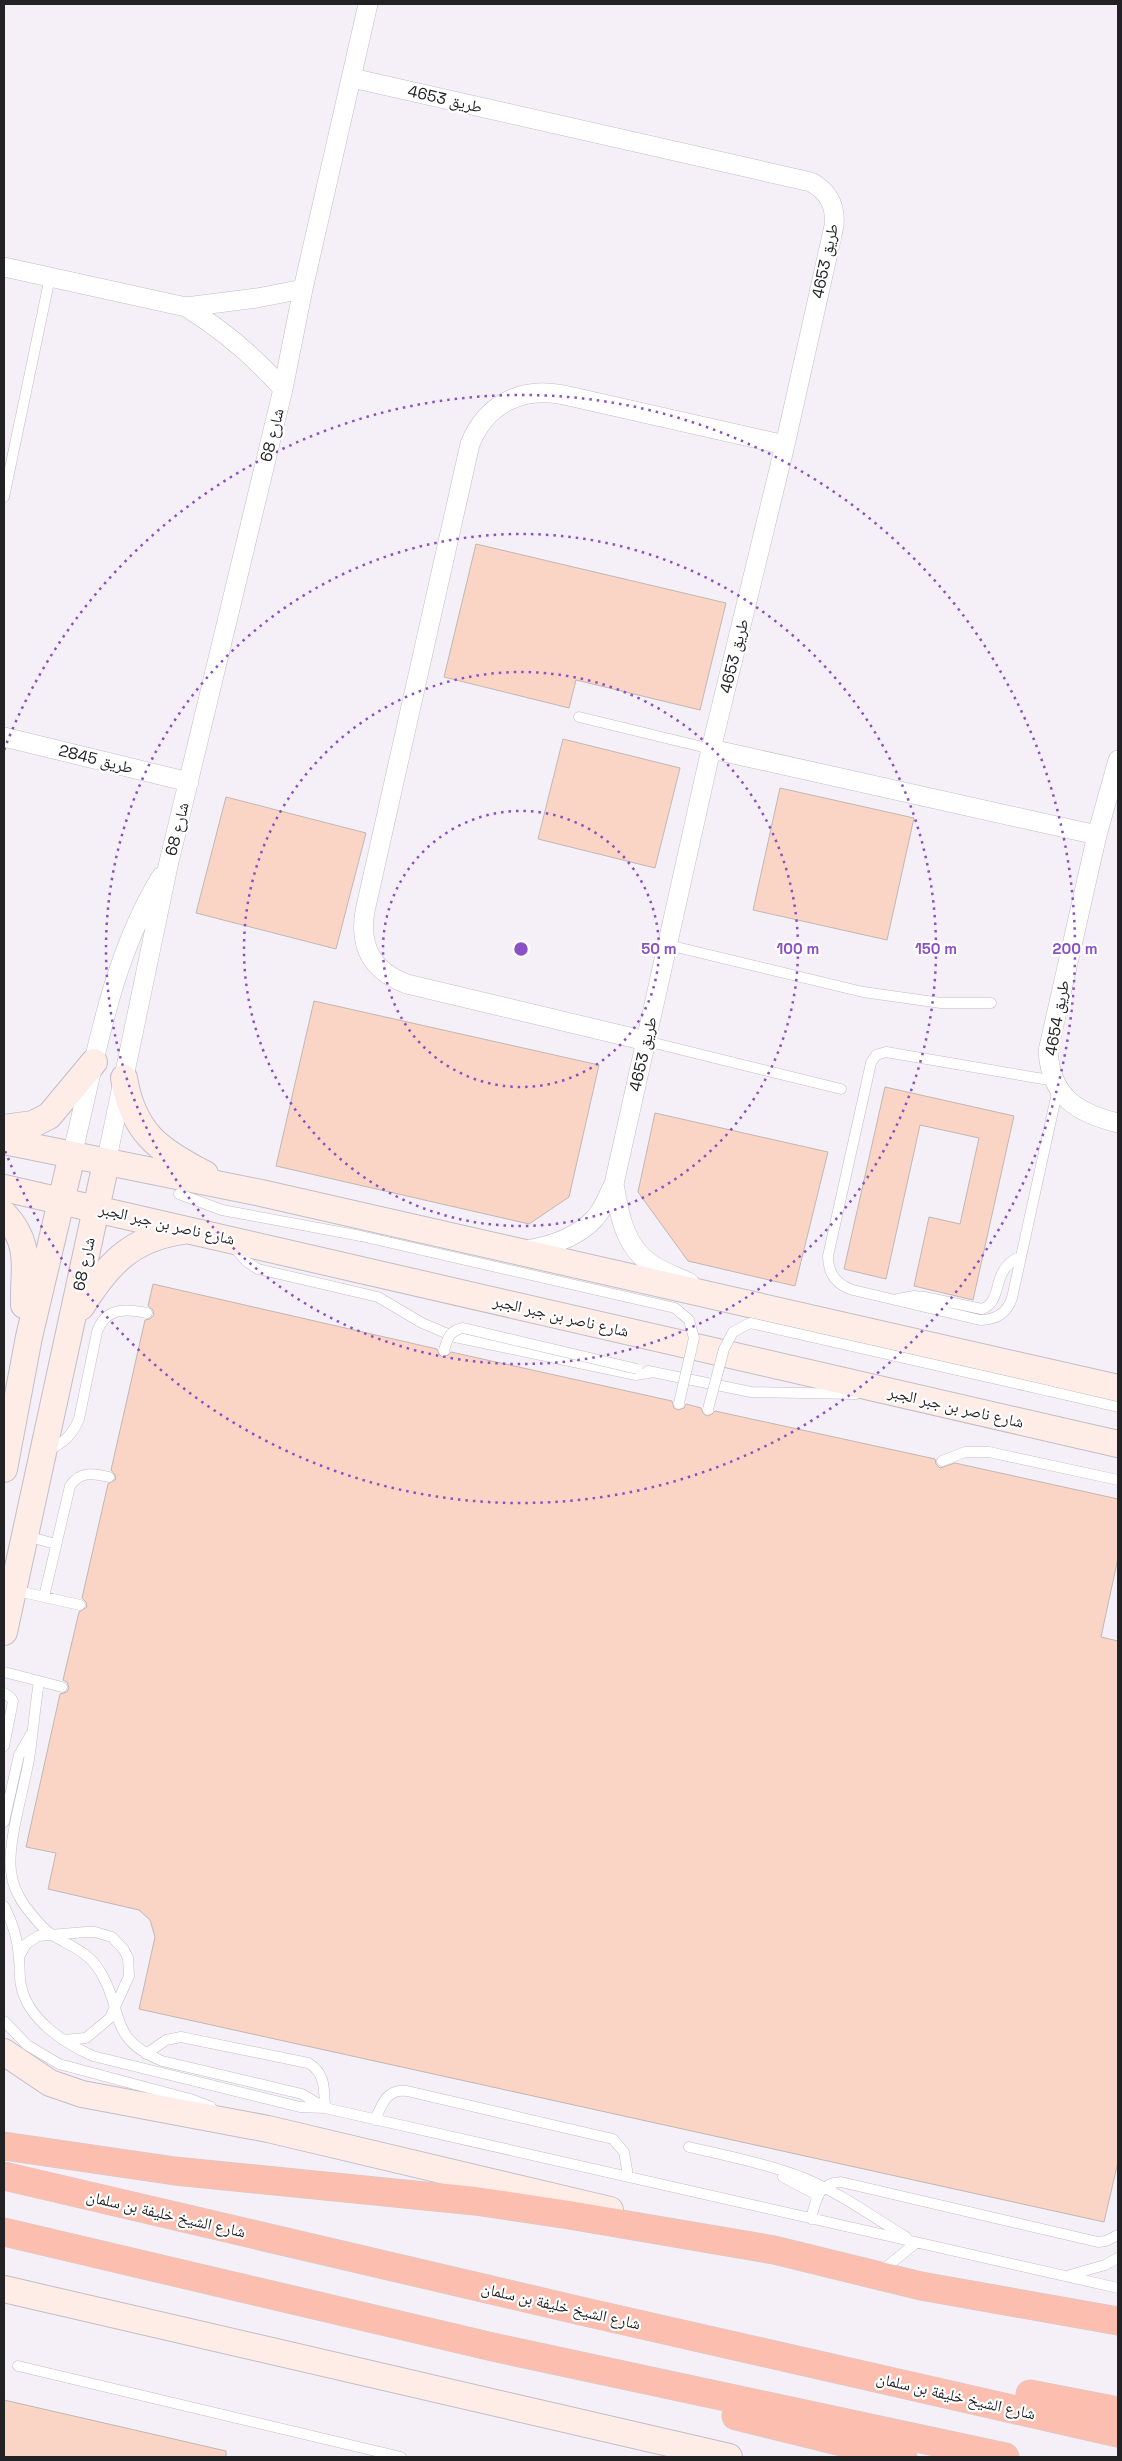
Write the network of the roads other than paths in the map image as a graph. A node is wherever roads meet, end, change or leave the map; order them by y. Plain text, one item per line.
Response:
1 (368, 4) edge
2 (352, 78) junction
3 (4, 267) edge
4 (50, 277) junction
5 (303, 289) junction
6 (186, 307) junction
7 (283, 389) junction
8 (784, 445) junction
9 (4, 497) edge
10 (579, 717) dead end
11 (4, 737) edge
12 (711, 749) junction
13 (1118, 760) edge
14 (188, 782) junction
15 (1097, 835) junction
16 (168, 866) junction
17 (668, 945) junction
18 (991, 1003) dead end
19 (646, 1040) junction
20 (94, 1062) junction
21 (124, 1078) junction
22 (1056, 1085) junction
23 (840, 1089) dead end
24 (1118, 1123) edge
25 (4, 1128) edge
26 (4, 1141) edge
27 (72, 1155) junction
28 (104, 1172) junction
29 (614, 1184) junction
30 (4, 1188) edge
31 (234, 1188) junction
32 (261, 1193) junction
33 (179, 1194) junction
34 (62, 1200) junction
35 (96, 1207) junction
36 (4, 1214) edge
37 (190, 1230) junction
38 (228, 1239) junction
39 (520, 1251) junction
40 (1021, 1256) junction
41 (719, 1297) junction
42 (895, 1300) junction
43 (147, 1313) dead end
44 (70, 1325) junction
45 (29, 1337) junction
46 (444, 1350) dead end
47 (654, 1372) junction
48 (1118, 1388) edge
49 (899, 1394) junction
50 (679, 1403) dead end
51 (1118, 1407) edge
52 (708, 1409) dead end
53 (1118, 1444) edge
54 (44, 1452) junction
55 (942, 1461) dead end
56 (4, 1469) edge
57 (109, 1477) dead end
58 (1118, 1480) edge
59 (25, 1536) junction
60 (56, 1544) junction
61 (13, 1590) junction
62 (44, 1597) junction
63 (80, 1605) dead end
64 (4, 1632) edge
65 (4, 1672) edge
66 (39, 1680) junction
67 (62, 1687) dead end
68 (4, 1693) edge
69 (31, 1734) junction
70 (4, 1746) edge
71 (4, 1822) edge
72 (4, 1858) edge
73 (11, 1872) junction
74 (4, 1906) edge
75 (53, 1936) junction
76 (19, 1957) junction
77 (114, 2008) junction
78 (4, 2021) edge
79 (63, 2040) junction
80 (4, 2052) edge
81 (146, 2054) junction
82 (326, 2108) junction
83 (375, 2120) junction
84 (268, 2129) junction
85 (4, 2146) edge
86 (689, 2147) dead end
87 (4, 2176) edge
88 (628, 2176) junction
89 (820, 2192) junction
90 (810, 2219) junction
91 (4, 2232) edge
92 (1118, 2235) edge
93 (916, 2243) junction
94 (4, 2249) edge
95 (774, 2250) junction
96 (1118, 2258) edge
97 (878, 2274) junction
98 (1064, 2276) junction
99 (921, 2286) junction
100 (1118, 2288) edge
101 (4, 2289) edge
102 (289, 2300) junction
103 (4, 2304) edge
104 (98, 2311) junction
105 (581, 2312) junction
106 (1118, 2321) edge
107 (1118, 2341) edge
108 (497, 2348) junction
109 (18, 2366) dead end
110 (1118, 2411) edge
111 (1118, 2433) edge
112 (399, 2457) edge
113 (729, 2457) edge
114 (903, 2457) edge
115 (1005, 2457) edge

1 - 2 street, شارع 68
2 - 5 street, شارع 68
2 - 8 street, طريق 4653
3 - 4 street
4 - 6 street
4 - 9 lane
5 - 6 street
5 - 7 street, شارع 68
6 - 7 street
7 - 14 street, شارع 68
8 - 12 street, طريق 4653
8 - 19 street
10 - 12 lane
11 - 14 street, طريق 2845
12 - 15 street
12 - 17 street, طريق 4653
13 - 15 street, طريق 4654
14 - 16 street, شارع 68
15 - 22 street, طريق 4654
16 - 20 street, شارع 68
16 - 21 street, شارع 68
17 - 18 lane
17 - 19 street, طريق 4653
19 - 23 lane
19 - 29 street, طريق 4653
20 - 25 main road
20 - 27 street, شارع 68
21 - 28 street, شارع 68
21 - 31 main road
22 - 24 street, طريق 4654
22 - 40 lane
22 - 42 lane
26 - 27 main road
27 - 28 main road
27 - 34 main road, شارع 68
28 - 31 main road
28 - 33 main road
28 - 34 main road
28 - 35 main road, شارع 68
29 - 39 street, طريق 4653
29 - 41 street, طريق 4653
30 - 34 main road, شارع ناصر بن جبر الجبر
31 - 32 main road
32 - 33 main road
32 - 39 main road
33 - 50 lane, bridge
34 - 35 main road, شارع ناصر بن جبر الجبر
34 - 45 main road, شارع 68
35 - 37 main road, شارع ناصر بن جبر الجبر
35 - 44 main road, شارع 68
36 - 45 main road
37 - 38 main road, شارع ناصر بن جبر الجبر
37 - 44 main road
38 - 47 lane
38 - 49 main road, شارع ناصر بن جبر الجبر
39 - 41 main road
40 - 42 lane
40 - 42 lane
41 - 48 main road
43 - 54 lane
44 - 54 main road, شارع 68
45 - 56 main road, شارع 68
46 - 47 lane, bridge
47 - 49 lane
49 - 53 main road, شارع ناصر بن جبر الجبر
51 - 52 lane, bridge
54 - 59 main road, شارع 68
55 - 58 lane
57 - 60 lane
59 - 60 lane
59 - 61 main road, شارع 68
60 - 62 lane
61 - 62 lane
61 - 64 main road, شارع 68
62 - 63 lane
65 - 66 lane
66 - 67 lane
66 - 69 lane
68 - 70 lane
69 - 71 lane
69 - 73 lane
72 - 73 lane
73 - 75 lane
74 - 76 lane
75 - 76 lane
75 - 77 lane
75 - 77 lane
76 - 79 lane
77 - 79 lane
77 - 81 lane
78 - 84 lane
79 - 82 lane
80 - 84 main road
81 - 82 lane
81 - 82 lane
82 - 83 lane
83 - 88 lane
83 - 88 lane
84 - 95 main road
85 - 95 highway
86 - 89 lane
87 - 105 highway, شارع الشيخ خليفة بن سلمان
88 - 90 lane
89 - 90 lane
89 - 92 lane
89 - 93 lane
90 - 93 lane
91 - 102 highway
93 - 97 lane
93 - 98 lane
94 - 102 highway
95 - 97 highway
96 - 98 lane
97 - 99 highway
98 - 100 lane
99 - 106 highway
99 - 107 highway
101 - 104 main road
102 - 108 highway
103 - 104 main road
104 - 113 main road
105 - 110 highway
105 - 111 highway, شارع الشيخ خليفة بن سلمان
108 - 114 highway
108 - 115 highway
109 - 112 lane

